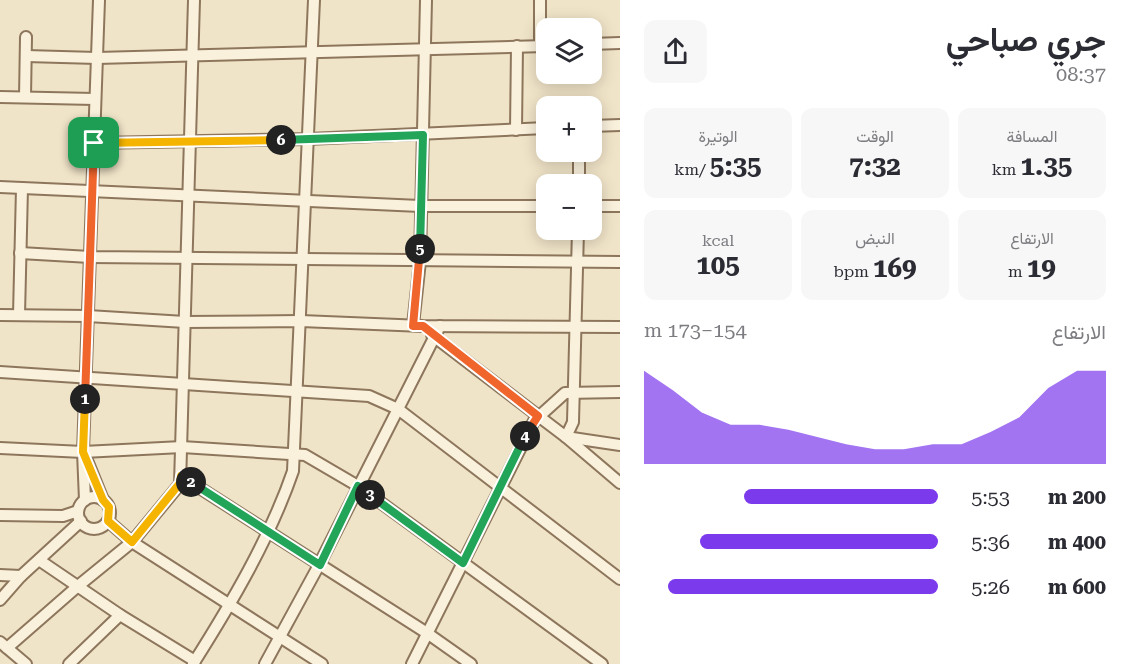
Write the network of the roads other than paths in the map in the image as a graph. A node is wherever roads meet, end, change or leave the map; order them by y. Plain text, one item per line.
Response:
1 (99, 0) edge
2 (194, 0) edge
3 (314, 0) edge
4 (426, 0) edge
5 (540, 0) edge
6 (541, 18) edge
7 (26, 37) dead end
8 (620, 43) edge
9 (602, 44) edge
10 (517, 46) junction
11 (536, 46) edge
12 (425, 48) junction
13 (312, 52) junction
14 (193, 55) junction
15 (26, 56) junction
16 (97, 58) junction
17 (0, 97) edge
18 (25, 97) junction
19 (95, 99) junction
20 (620, 125) edge
21 (602, 126) edge
22 (536, 129) edge
23 (516, 130) junction
24 (423, 135) junction
25 (308, 139) junction
26 (190, 142) junction
27 (94, 143) junction
28 (0, 187) edge
29 (22, 188) junction
30 (92, 190) junction
31 (189, 196) junction
32 (306, 201) junction
33 (420, 206) junction
34 (536, 206) edge
35 (602, 206) edge
36 (620, 206) edge
37 (578, 240) edge
38 (20, 253) junction
39 (90, 257) junction
40 (187, 258) junction
41 (303, 260) junction
42 (420, 261) junction
43 (578, 262) junction
44 (620, 262) edge
45 (0, 315) edge
46 (19, 315) junction
47 (88, 316) junction
48 (301, 321) junction
49 (185, 322) junction
50 (418, 326) junction
51 (440, 326) junction
52 (575, 327) junction
53 (620, 327) edge
54 (436, 338) junction
55 (0, 372) edge
56 (86, 377) junction
57 (184, 383) junction
58 (298, 390) junction
59 (573, 391) junction
60 (620, 392) edge
61 (398, 409) junction
62 (538, 416) junction
63 (566, 437) junction
64 (620, 445) edge
65 (182, 447) junction
66 (0, 448) edge
67 (83, 452) junction
68 (296, 455) junction
69 (181, 476) junction
70 (620, 483) edge
71 (358, 486) junction
72 (499, 487) junction
73 (85, 500) junction
74 (103, 500) junction
75 (0, 515) edge
76 (80, 516) junction
77 (108, 521) junction
78 (267, 532) junction
79 (132, 542) junction
80 (39, 560) junction
81 (463, 563) junction
82 (320, 565) junction
83 (0, 575) edge
84 (21, 576) junction
85 (620, 579) edge
86 (78, 586) junction
87 (0, 600) edge
88 (229, 604) junction
89 (120, 615) junction
90 (427, 633) junction
91 (281, 638) junction
92 (4, 645) edge
93 (194, 663) edge
94 (26, 664) edge
95 (69, 664) edge
96 (265, 664) edge
97 (322, 664) edge
98 (412, 664) edge
99 (471, 664) edge
100 (602, 664) edge

1 - 16 street
2 - 14 street
3 - 13 street
4 - 12 street
5 - 6 street
7 - 15 street
8 - 9 street
10 - 11 street
10 - 12 street
10 - 23 street
12 - 13 street
12 - 24 street
13 - 14 street
13 - 25 street
14 - 16 street
14 - 26 street
15 - 16 street
15 - 18 street
16 - 19 street
17 - 18 street
18 - 19 street
19 - 27 street
20 - 21 street
22 - 23 street
23 - 24 street
24 - 25 street
24 - 33 street
25 - 26 street
25 - 32 street
26 - 27 street
26 - 31 street
27 - 30 street
28 - 29 street
29 - 30 street
29 - 38 street
30 - 31 street
30 - 39 street
31 - 32 street
31 - 40 street
32 - 33 street
32 - 41 street
33 - 34 street
33 - 42 street
35 - 36 street
37 - 43 street
38 - 39 street
38 - 46 street
39 - 40 street
39 - 47 street
40 - 41 street
40 - 49 street
41 - 42 street
41 - 48 street
42 - 43 street
42 - 50 street
43 - 44 street
43 - 52 street
45 - 46 street
46 - 47 street
47 - 49 street
47 - 56 street
48 - 49 street
48 - 50 street
48 - 58 street
49 - 57 street
50 - 51 street
50 - 54 street
51 - 52 street
51 - 54 street
52 - 53 street
52 - 59 street
54 - 61 street
54 - 62 street
55 - 56 street
56 - 57 street
56 - 67 street
57 - 58 street
57 - 65 street
58 - 61 street
58 - 68 street
59 - 60 street
59 - 62 street
59 - 63 street
61 - 71 street
61 - 72 street
62 - 63 street
62 - 72 street
63 - 64 street
63 - 70 street
65 - 67 street
65 - 68 street
65 - 69 street
66 - 67 street
67 - 73 street
67 - 74 street
68 - 71 street
68 - 78 street
69 - 78 street
69 - 79 street
71 - 81 street
71 - 82 street
72 - 81 street
72 - 85 street
73 - 74 street
73 - 76 street
74 - 77 street
75 - 76 street
76 - 77 street
76 - 80 street
77 - 79 street
78 - 82 street
78 - 88 street
79 - 86 street
79 - 88 street
80 - 84 street
80 - 86 street
81 - 90 street
81 - 100 street
82 - 90 street
82 - 91 street
83 - 84 street
84 - 87 street
86 - 89 street
86 - 92 street
88 - 91 street
88 - 93 street
89 - 93 street
89 - 95 street
90 - 98 street
90 - 99 street
91 - 96 street
91 - 97 street
92 - 94 street

